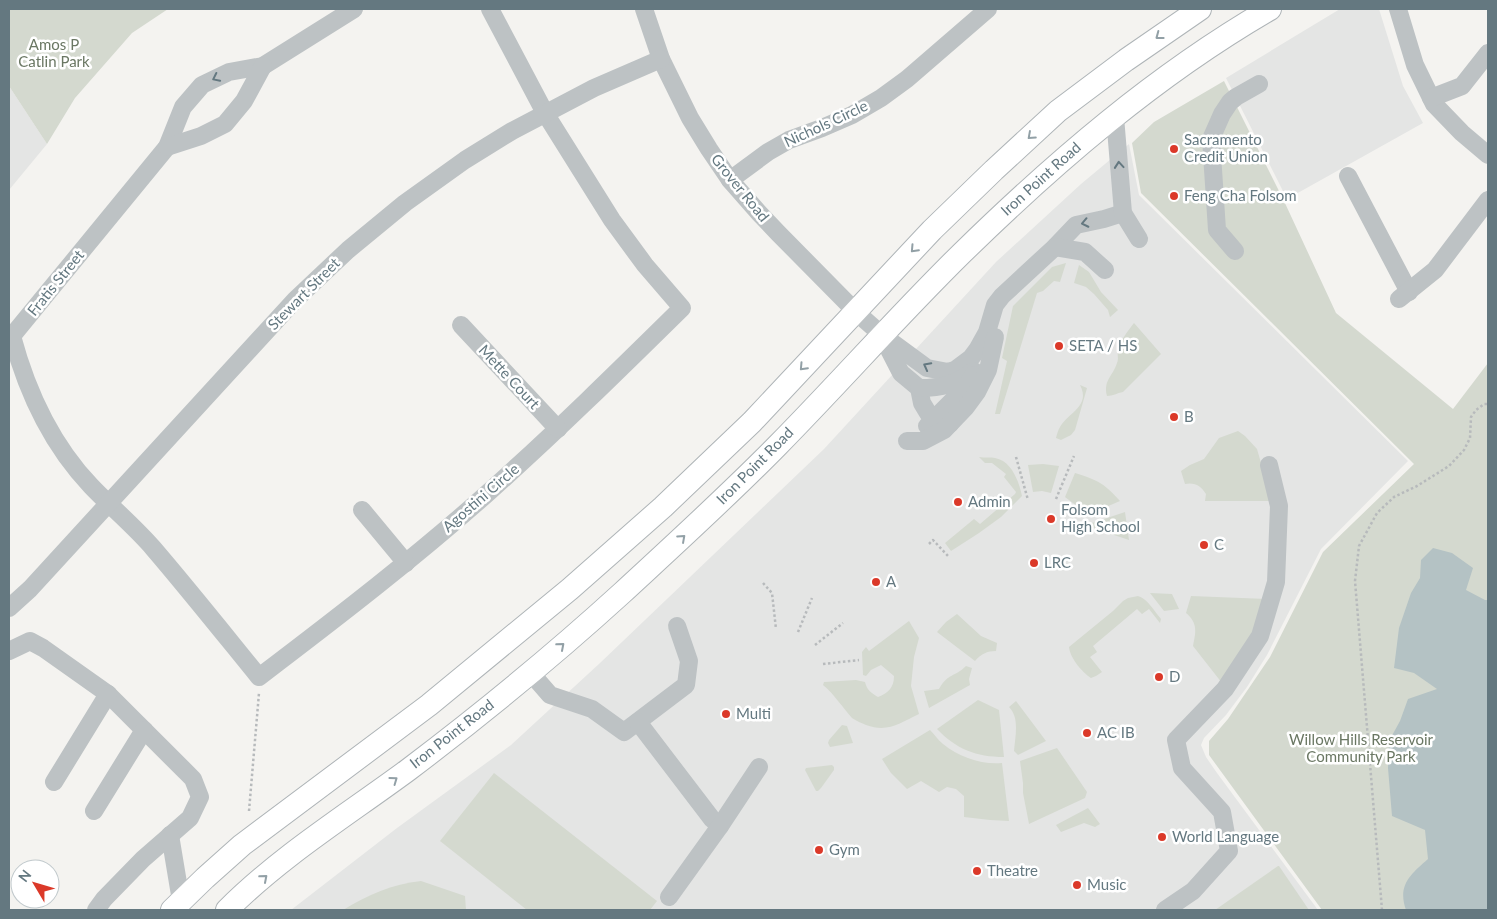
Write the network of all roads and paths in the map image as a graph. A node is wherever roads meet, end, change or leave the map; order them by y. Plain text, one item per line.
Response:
1 (354, 9) edge
2 (490, 9) edge
3 (644, 9) edge
4 (988, 9) edge
5 (1200, 9) edge
6 (1270, 9) edge
7 (1398, 9) edge
8 (1488, 53) edge
9 (662, 59) junction
10 (263, 66) junction
11 (1260, 84) dead end
12 (1431, 98) junction
13 (545, 113) junction
14 (1115, 118) junction
15 (167, 147) junction
16 (1488, 155) edge
17 (1348, 176) dead end
18 (730, 180) junction
19 (1488, 200) edge
20 (1123, 214) junction
21 (1139, 239) dead end
22 (1056, 247) junction
23 (1235, 251) dead end
24 (1105, 270) dead end
25 (1002, 296) junction
26 (856, 312) junction
27 (460, 325) dead end
28 (882, 335) junction
29 (994, 337) junction
30 (975, 370) junction
31 (920, 395) junction
32 (1488, 404) edge
33 (943, 421) junction
34 (558, 429) junction
35 (1074, 456) dead end
36 (1016, 457) dead end
37 (1270, 465) dead end
38 (1056, 499) dead end
39 (1028, 500) dead end
40 (109, 504) junction
41 (362, 510) dead end
42 (929, 544) dead end
43 (948, 556) dead end
44 (406, 563) junction
45 (763, 583) dead end
46 (812, 598) dead end
47 (9, 608) edge
48 (843, 623) dead end
49 (677, 626) dead end
50 (776, 629) dead end
51 (798, 632) dead end
52 (815, 645) dead end
53 (9, 652) edge
54 (859, 660) dead end
55 (823, 664) dead end
56 (530, 672) junction
57 (260, 677) junction
58 (108, 694) junction
59 (638, 722) junction
60 (144, 730) junction
61 (759, 767) dead end
62 (54, 782) dead end
63 (94, 811) dead end
64 (249, 811) dead end
65 (720, 826) junction
66 (170, 835) junction
67 (669, 897) dead end
68 (176, 906) edge
69 (96, 910) edge
70 (227, 910) edge
71 (1165, 910) edge
72 (1382, 910) edge

1 - 10 street, Fratis Street
2 - 13 street
3 - 9 street, Grover Road
4 - 18 street, Nichols Circle
5 -> 26 main road
6 - 14 main road, Iron Point Road
7 - 12 street
8 - 12 street
9 - 13 street, Stewart Street
9 - 18 street, Grover Road
10 - 15 street, Fratis Street
10 -> 15 street, Fratis Street
11 - 23 street
12 - 16 street
13 - 34 street, Agostini Circle
13 - 40 street, Stewart Street
20 -> 14 street
14 - 28 main road, Iron Point Road
15 - 40 street, Fratis Street
17 - 19 street
18 - 26 street, Grover Road
20 - 21 street
20 -> 22 street
22 - 24 street
22 - 25 street
25 -> 28 street, Grover Road
25 - 29 street
26 - 28 street, Grover Road
26 -> 68 main road
27 - 34 street, Mette Court
28 - 31 street
56 -> 28 main road, Iron Point Road
29 - 30 street
29 - 33 street
30 - 31 street
30 - 33 street
31 - 33 street
31 - 33 street
32 - 72 path
34 - 44 street, Agostini Circle
35 - 38 path
36 - 39 path
37 - 71 street
40 - 47 street, Stewart Street
40 - 57 street
41 - 44 street
42 - 43 path
44 - 57 street, Agostini Circle
45 - 50 path
46 - 51 path
48 - 52 path
49 - 59 street
53 - 58 street
54 - 55 path
56 - 59 street
70 -> 56 main road, Iron Point Road
57 - 64 path
58 - 60 street
58 - 62 street
59 - 65 street
60 - 63 street
60 - 66 street
61 - 65 street
65 - 67 street
66 - 68 street
66 - 69 street

